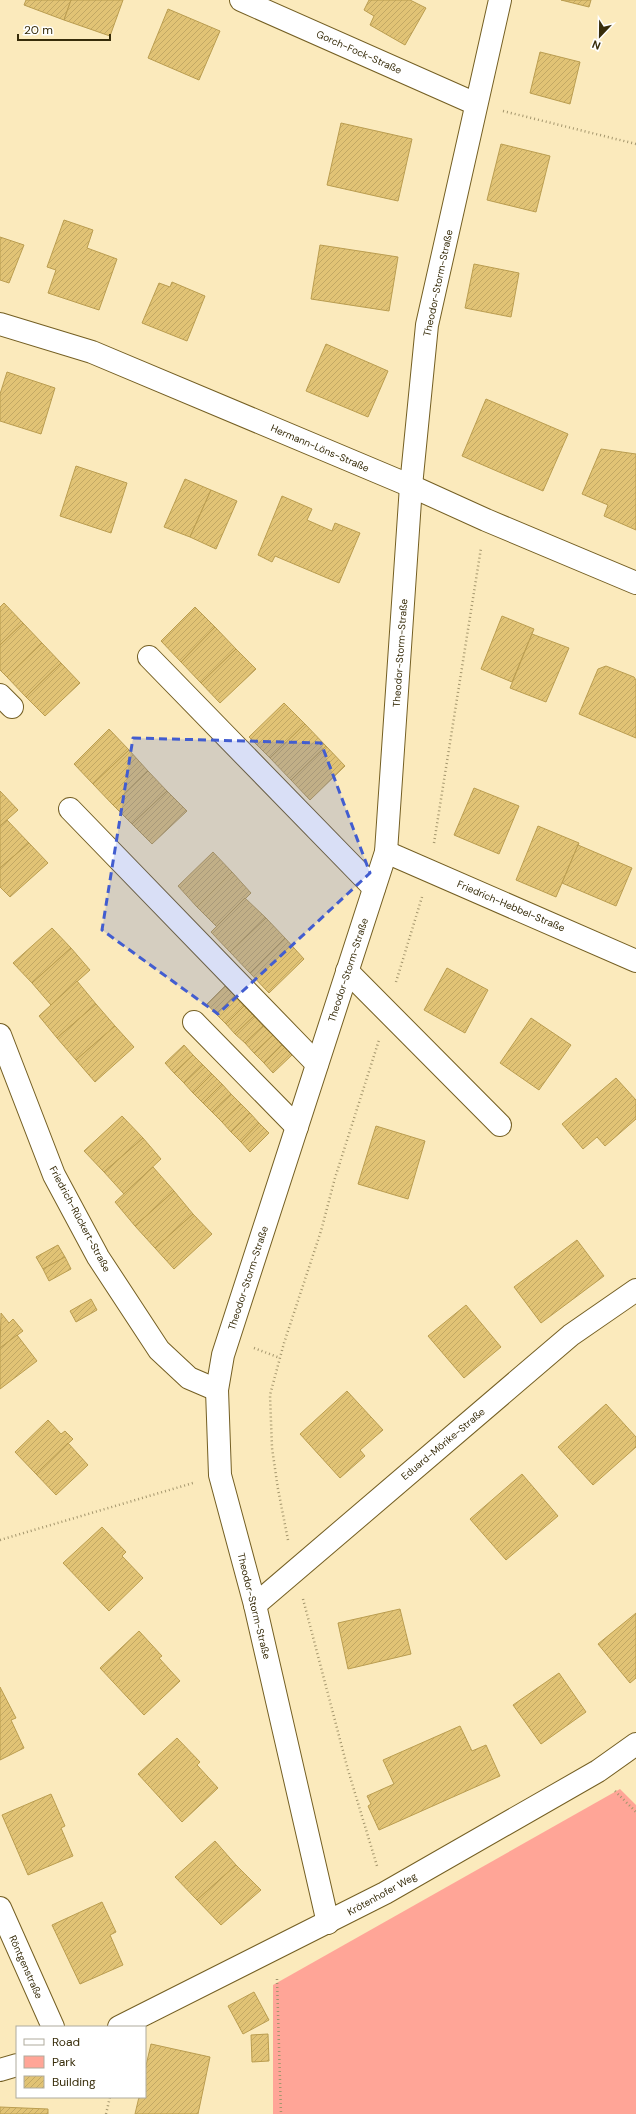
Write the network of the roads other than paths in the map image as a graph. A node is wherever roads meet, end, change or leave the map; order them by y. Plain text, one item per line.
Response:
1 (241, 0) edge
2 (500, 0) edge
3 (476, 104) junction
4 (0, 324) edge
5 (411, 486) junction
6 (636, 583) edge
7 (149, 657) dead end
8 (70, 809) dead end
9 (386, 852) junction
10 (374, 888) junction
11 (636, 960) edge
12 (347, 971) junction
13 (194, 1022) dead end
14 (0, 1036) edge
15 (317, 1064) junction
16 (500, 1125) dead end
17 (297, 1127) junction
18 (636, 1290) edge
19 (217, 1390) junction
20 (255, 1605) junction
21 (636, 1744) edge
22 (0, 1908) edge
23 (328, 1923) junction
24 (53, 2026) edge
25 (121, 2026) edge
26 (16, 2065) edge
27 (0, 2070) edge

1 - 3 street, Gorch-Fock-Straße
2 - 3 street, Theodor-Storm-Straße
3 - 5 street, Theodor-Storm-Straße
4 - 5 street, Hermann-Löns-Straße
5 - 6 street, Hermann-Löns-Straße
5 - 9 street, Theodor-Storm-Straße
7 - 10 street
8 - 15 street
9 - 10 street, Theodor-Storm-Straße
9 - 11 street, Friedrich-Hebbel-Straße
10 - 12 street, Theodor-Storm-Straße
12 - 15 street, Theodor-Storm-Straße
12 - 16 street
13 - 17 street
14 - 19 street, Friedrich-Rückert-Straße
15 - 17 street, Theodor-Storm-Straße
17 - 19 street, Theodor-Storm-Straße
18 - 20 street, Eduard-Mörike-Straße
19 - 20 street, Theodor-Storm-Straße
20 - 23 street, Theodor-Storm-Straße
21 - 23 street, Krötenhofer Weg
22 - 24 street, Röntgenstraße
23 - 25 street, Krötenhofer Weg
26 - 27 street

